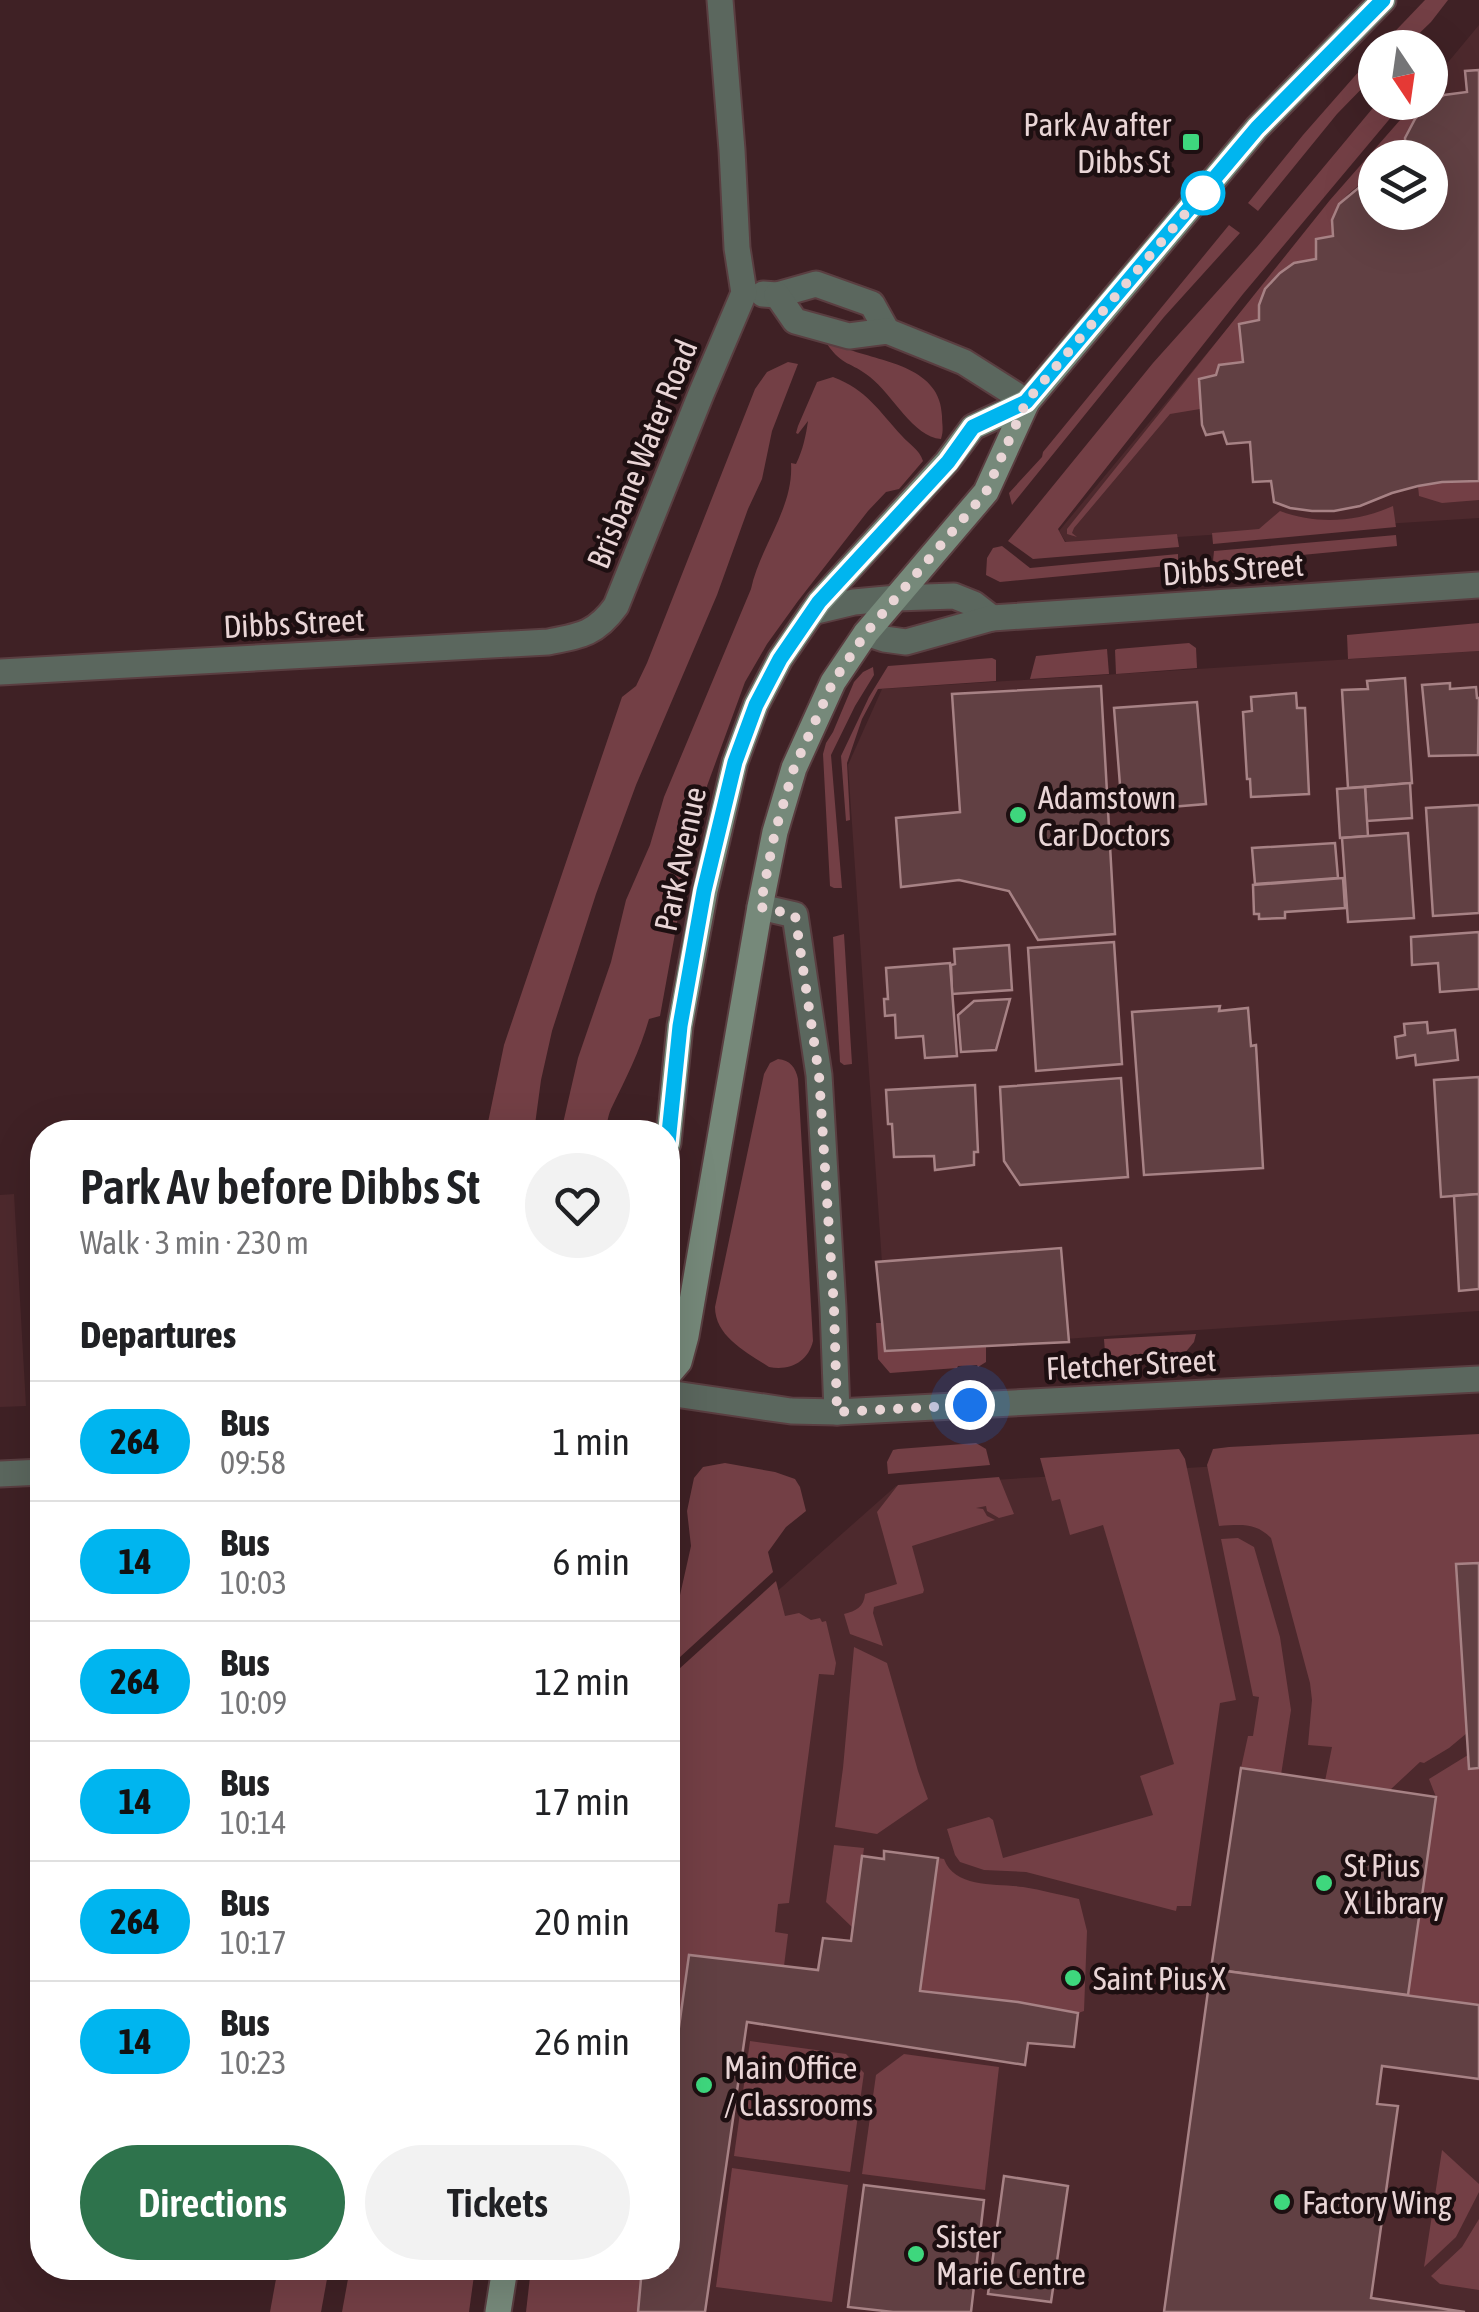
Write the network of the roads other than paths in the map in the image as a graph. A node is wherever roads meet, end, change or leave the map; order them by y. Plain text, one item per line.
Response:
1 (720, 0) edge
2 (1383, 0) edge
3 (744, 293) junction
4 (777, 295) junction
5 (887, 331) junction
6 (1026, 402) junction
7 (1479, 585) edge
8 (897, 598) junction
9 (812, 612) junction
10 (992, 618) junction
11 (590, 631) joint
12 (866, 633) junction
13 (0, 672) edge
14 (760, 907) junction
15 (670, 1120) edge
16 (680, 1358) edge
17 (1479, 1379) edge
18 (680, 1396) edge
19 (837, 1412) junction
20 (30, 1473) edge
21 (0, 1474) edge
22 (503, 2280) edge
23 (498, 2312) edge

1 - 3 street
2 - 6 main road, Park Avenue
3 - 4 street
3 - 11 street, Brisbane Water Road
4 - 5 street
4 - 5 street
5 - 6 street
6 - 8 main road, Park Avenue
6 - 9 main road, Park Avenue
7 - 10 street, Dibbs Street
8 - 9 street
8 - 10 street
8 - 12 main road, Park Avenue
9 - 15 main road, Park Avenue
10 - 12 street, Dibbs Street
11 - 13 street, Dibbs Street
12 - 14 main road, Park Avenue
14 - 16 main road, Park Avenue
14 - 19 street
17 - 19 street, Fletcher Street
18 - 19 street, Fletcher Street
20 - 21 street
22 - 23 main road

